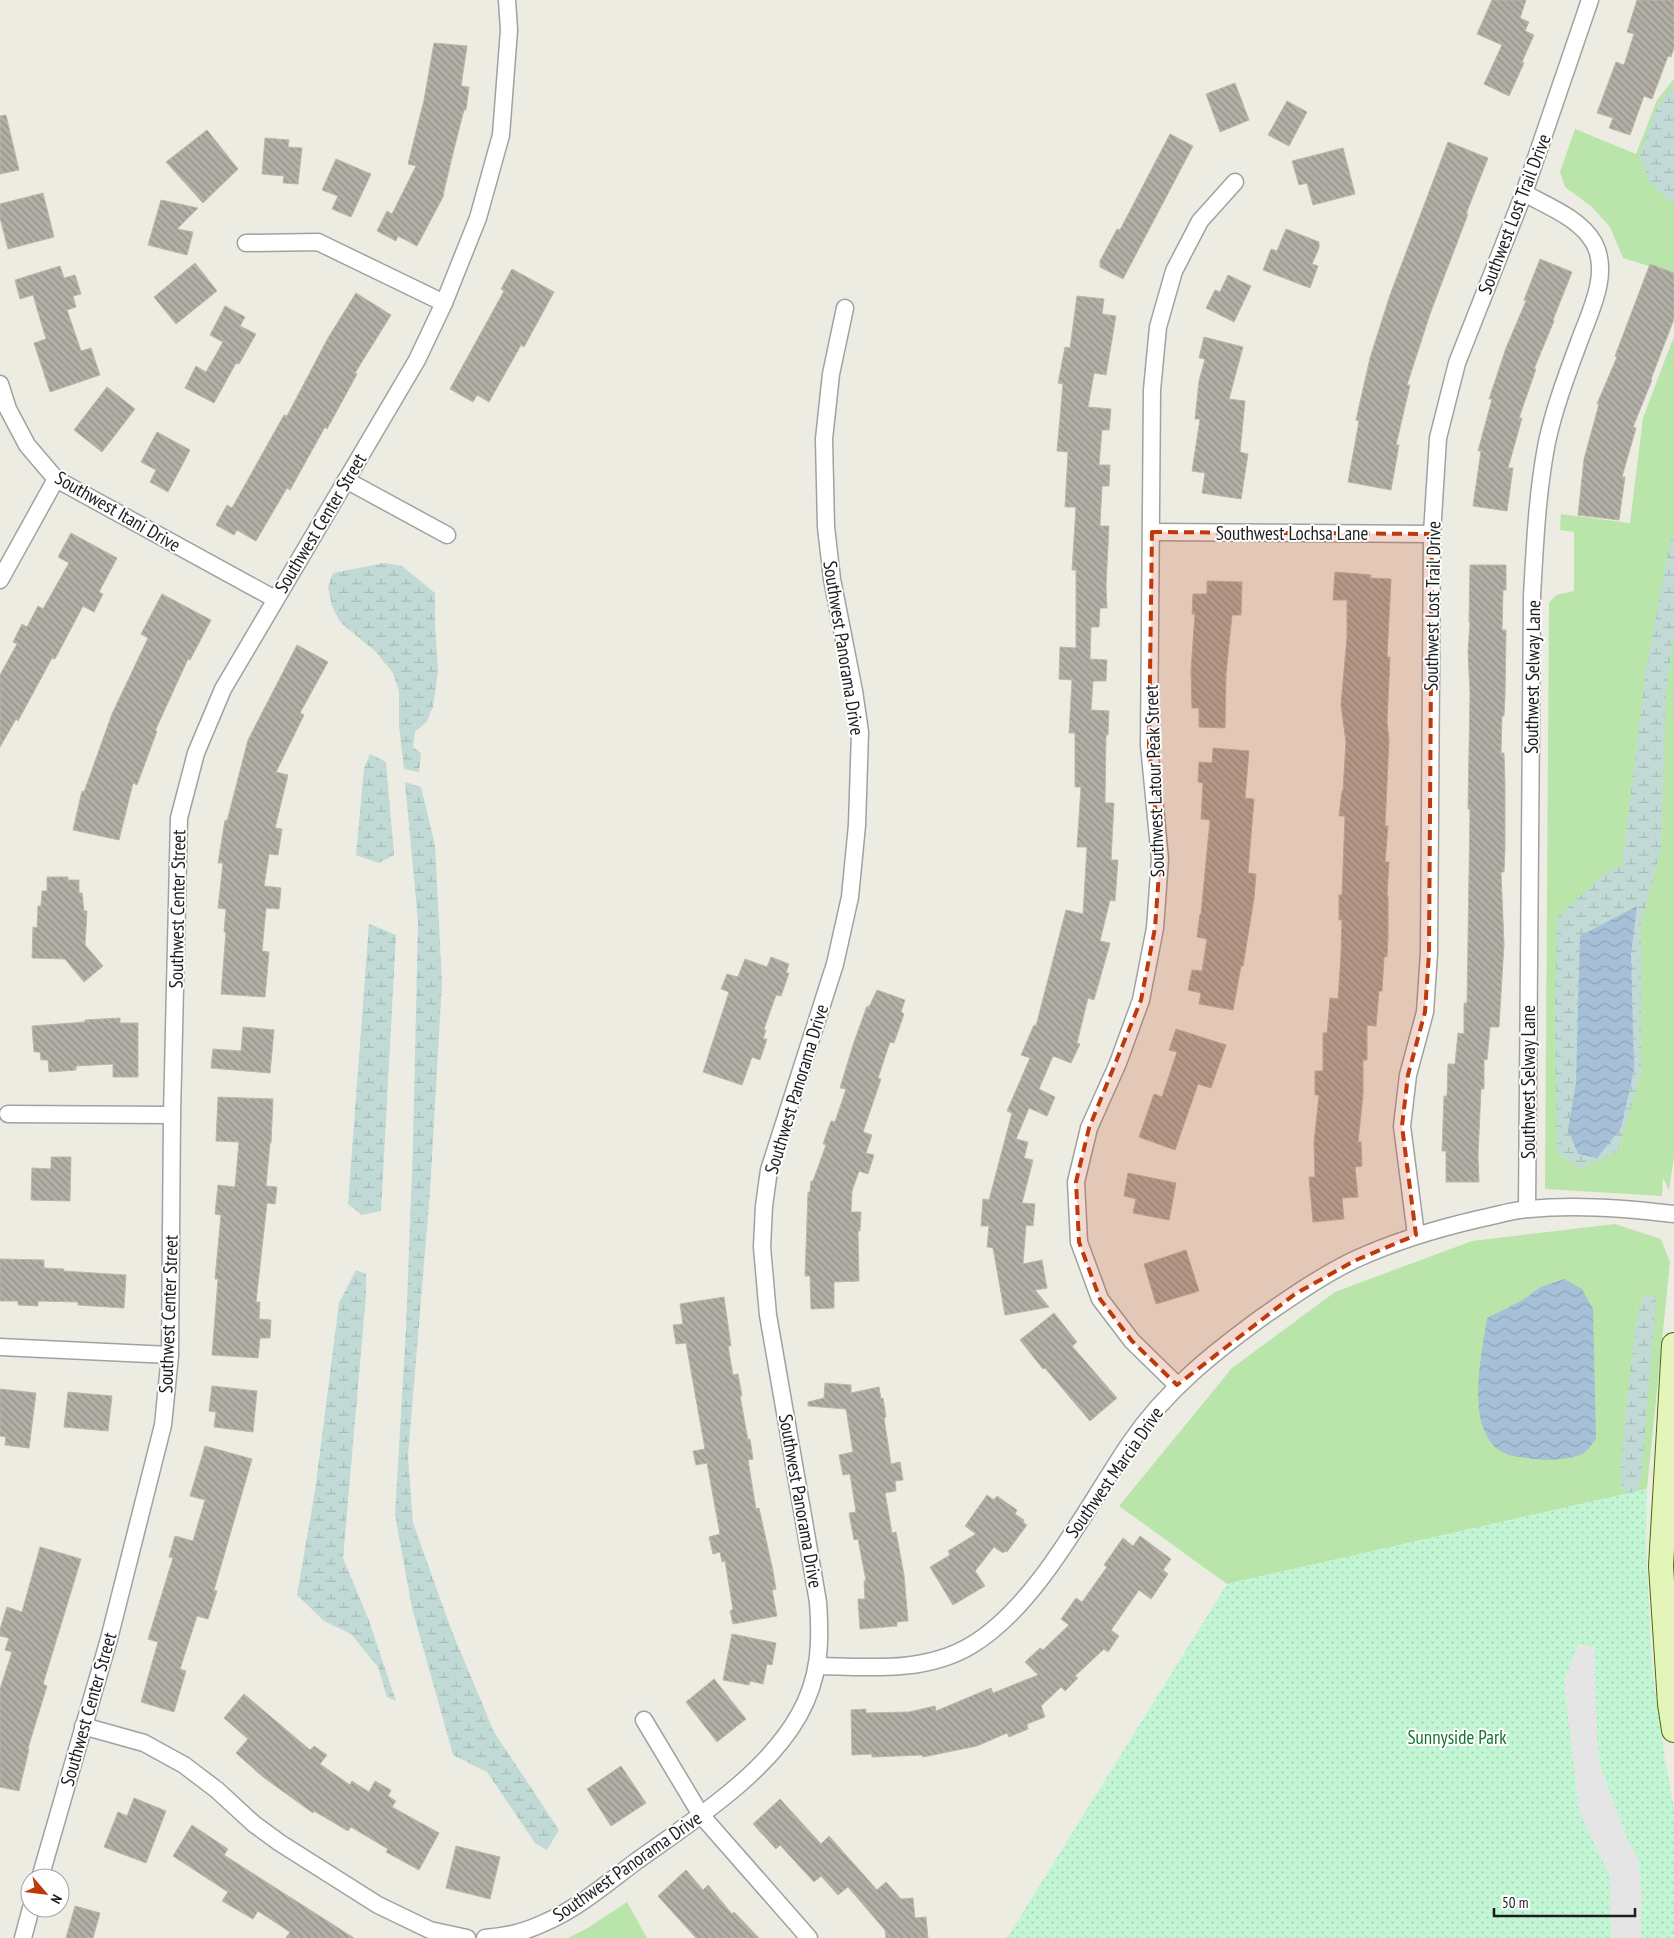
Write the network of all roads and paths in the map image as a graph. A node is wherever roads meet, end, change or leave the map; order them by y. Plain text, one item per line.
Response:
1 (507, 0) edge
2 (1590, 0) edge
3 (1235, 182) dead end
4 (1524, 193) junction
5 (246, 243) dead end
6 (444, 303) junction
7 (845, 308) dead end
8 (0, 384) edge
9 (56, 478) junction
10 (346, 480) junction
11 (1152, 532) junction
12 (1432, 534) junction
13 (447, 535) dead end
14 (0, 580) edge
15 (275, 599) junction
16 (8, 1114) dead end
17 (172, 1114) junction
18 (1527, 1209) junction
19 (1674, 1214) edge
20 (1416, 1235) junction
21 (1674, 1344) edge
22 (0, 1347) edge
23 (170, 1355) junction
24 (1177, 1385) junction
25 (818, 1666) junction
26 (644, 1720) dead end
27 (83, 1726) junction
28 (1674, 1730) edge
29 (701, 1815) junction
30 (43, 1868) edge
31 (28, 1918) edge
32 (23, 1938) edge
33 (466, 1938) edge
34 (485, 1938) edge
35 (809, 1938) edge

1 - 6 street, Southwest Center Street
2 - 4 street, Southwest Lost Trail Drive
3 - 11 street, Southwest Latour Peak Street
4 - 12 street, Southwest Lost Trail Drive
4 - 18 street, Southwest Selway Lane
5 - 6 street
6 - 10 street, Southwest Center Street
7 - 25 street, Southwest Panorama Drive
8 - 9 street, Southwest Itani Drive
9 - 14 street
9 - 15 street, Southwest Itani Drive
10 - 13 street
10 - 15 street, Southwest Center Street
11 - 12 street, Southwest Lochsa Lane
11 - 24 street, Southwest Latour Peak Street
12 - 20 street, Southwest Lost Trail Drive
15 - 17 street, Southwest Center Street
16 - 17 street
17 - 23 street, Southwest Center Street
18 - 19 street, Southwest Marcia Drive
18 - 20 street, Southwest Marcia Drive
20 - 24 street, Southwest Marcia Drive
21 - 28 main road
22 - 23 street
23 - 27 street, Southwest Center Street
24 - 25 street, Southwest Marcia Drive
25 - 29 street, Southwest Panorama Drive
26 - 29 street
27 - 30 street, Southwest Center Street
27 - 33 street
29 - 34 street, Southwest Panorama Drive
29 - 35 street
31 - 32 street

